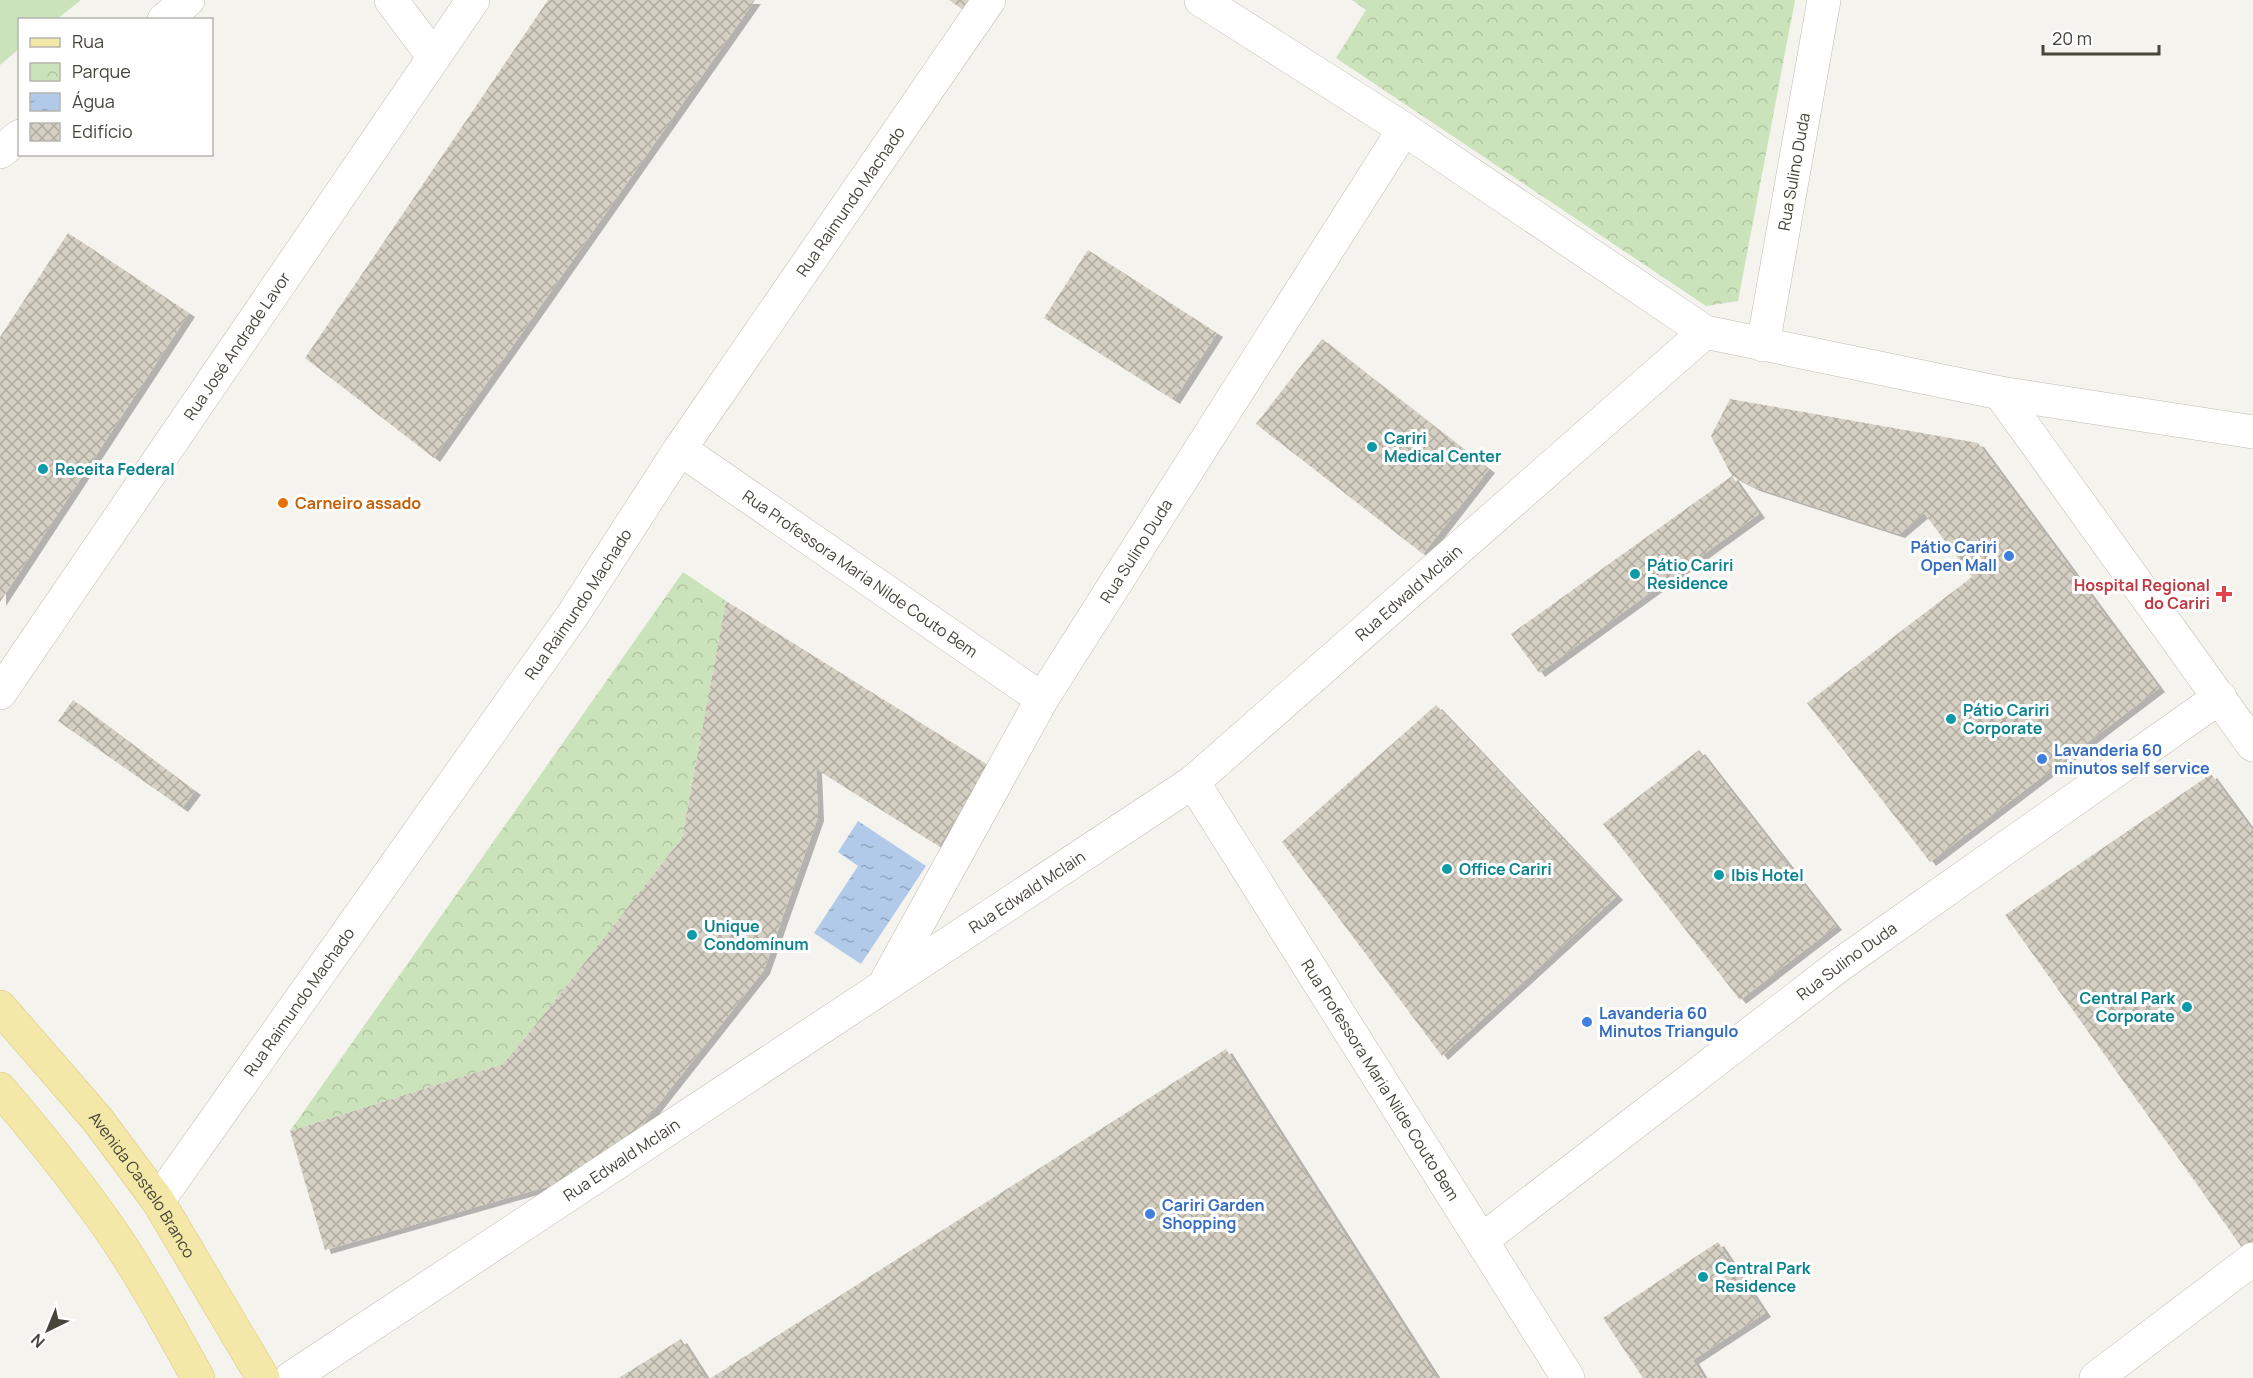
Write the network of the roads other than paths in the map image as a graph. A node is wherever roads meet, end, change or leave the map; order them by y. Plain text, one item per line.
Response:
1 (188, 0) edge
2 (391, 0) edge
3 (473, 0) edge
4 (989, 0) edge
5 (1824, 0) edge
6 (1213, 3) edge
7 (166, 18) edge
8 (433, 56) junction
9 (1404, 129) junction
10 (18, 138) edge
11 (0, 152) edge
12 (1705, 332) junction
13 (1763, 345) junction
14 (2000, 393) junction
15 (2253, 432) edge
16 (680, 449) junction
17 (0, 693) edge
18 (2220, 697) junction
19 (1042, 699) junction
20 (2253, 744) edge
21 (1193, 782) junction
22 (885, 983) junction
23 (0, 1007) edge
24 (0, 1089) edge
25 (158, 1202) junction
26 (1482, 1240) junction
27 (2253, 1258) edge
28 (198, 1378) edge
29 (263, 1378) edge
30 (291, 1378) edge
31 (1568, 1378) edge
32 (2096, 1378) edge

1 - 7 street
2 - 8 street
3 - 8 street, Rua José Andrade Lavor
4 - 16 street, Rua Raimundo Machado
5 - 13 street, Rua Sulino Duda
6 - 9 street
8 - 17 street, Rua José Andrade Lavor
9 - 12 street
9 - 19 street, Rua Sulino Duda
10 - 11 street
12 - 13 street
12 - 21 street, Rua Edwald Mclain
13 - 14 street
14 - 15 street
14 - 18 street
16 - 19 street, Rua Professora Maria Nilde Couto Bem
16 - 25 street, Rua Raimundo Machado
18 - 20 street
18 - 26 street, Rua Sulino Duda
19 - 22 street, Rua Sulino Duda
21 - 22 street, Rua Edwald Mclain
21 - 26 street, Rua Professora Maria Nilde Couto Bem
22 - 30 street, Rua Edwald Mclain
23 - 25 main road, Avenida Castelo Branco
24 - 28 main road
25 - 29 main road, Avenida Castelo Branco
26 - 31 street, Rua Professora Maria Nilde Couto Bem
27 - 32 street

